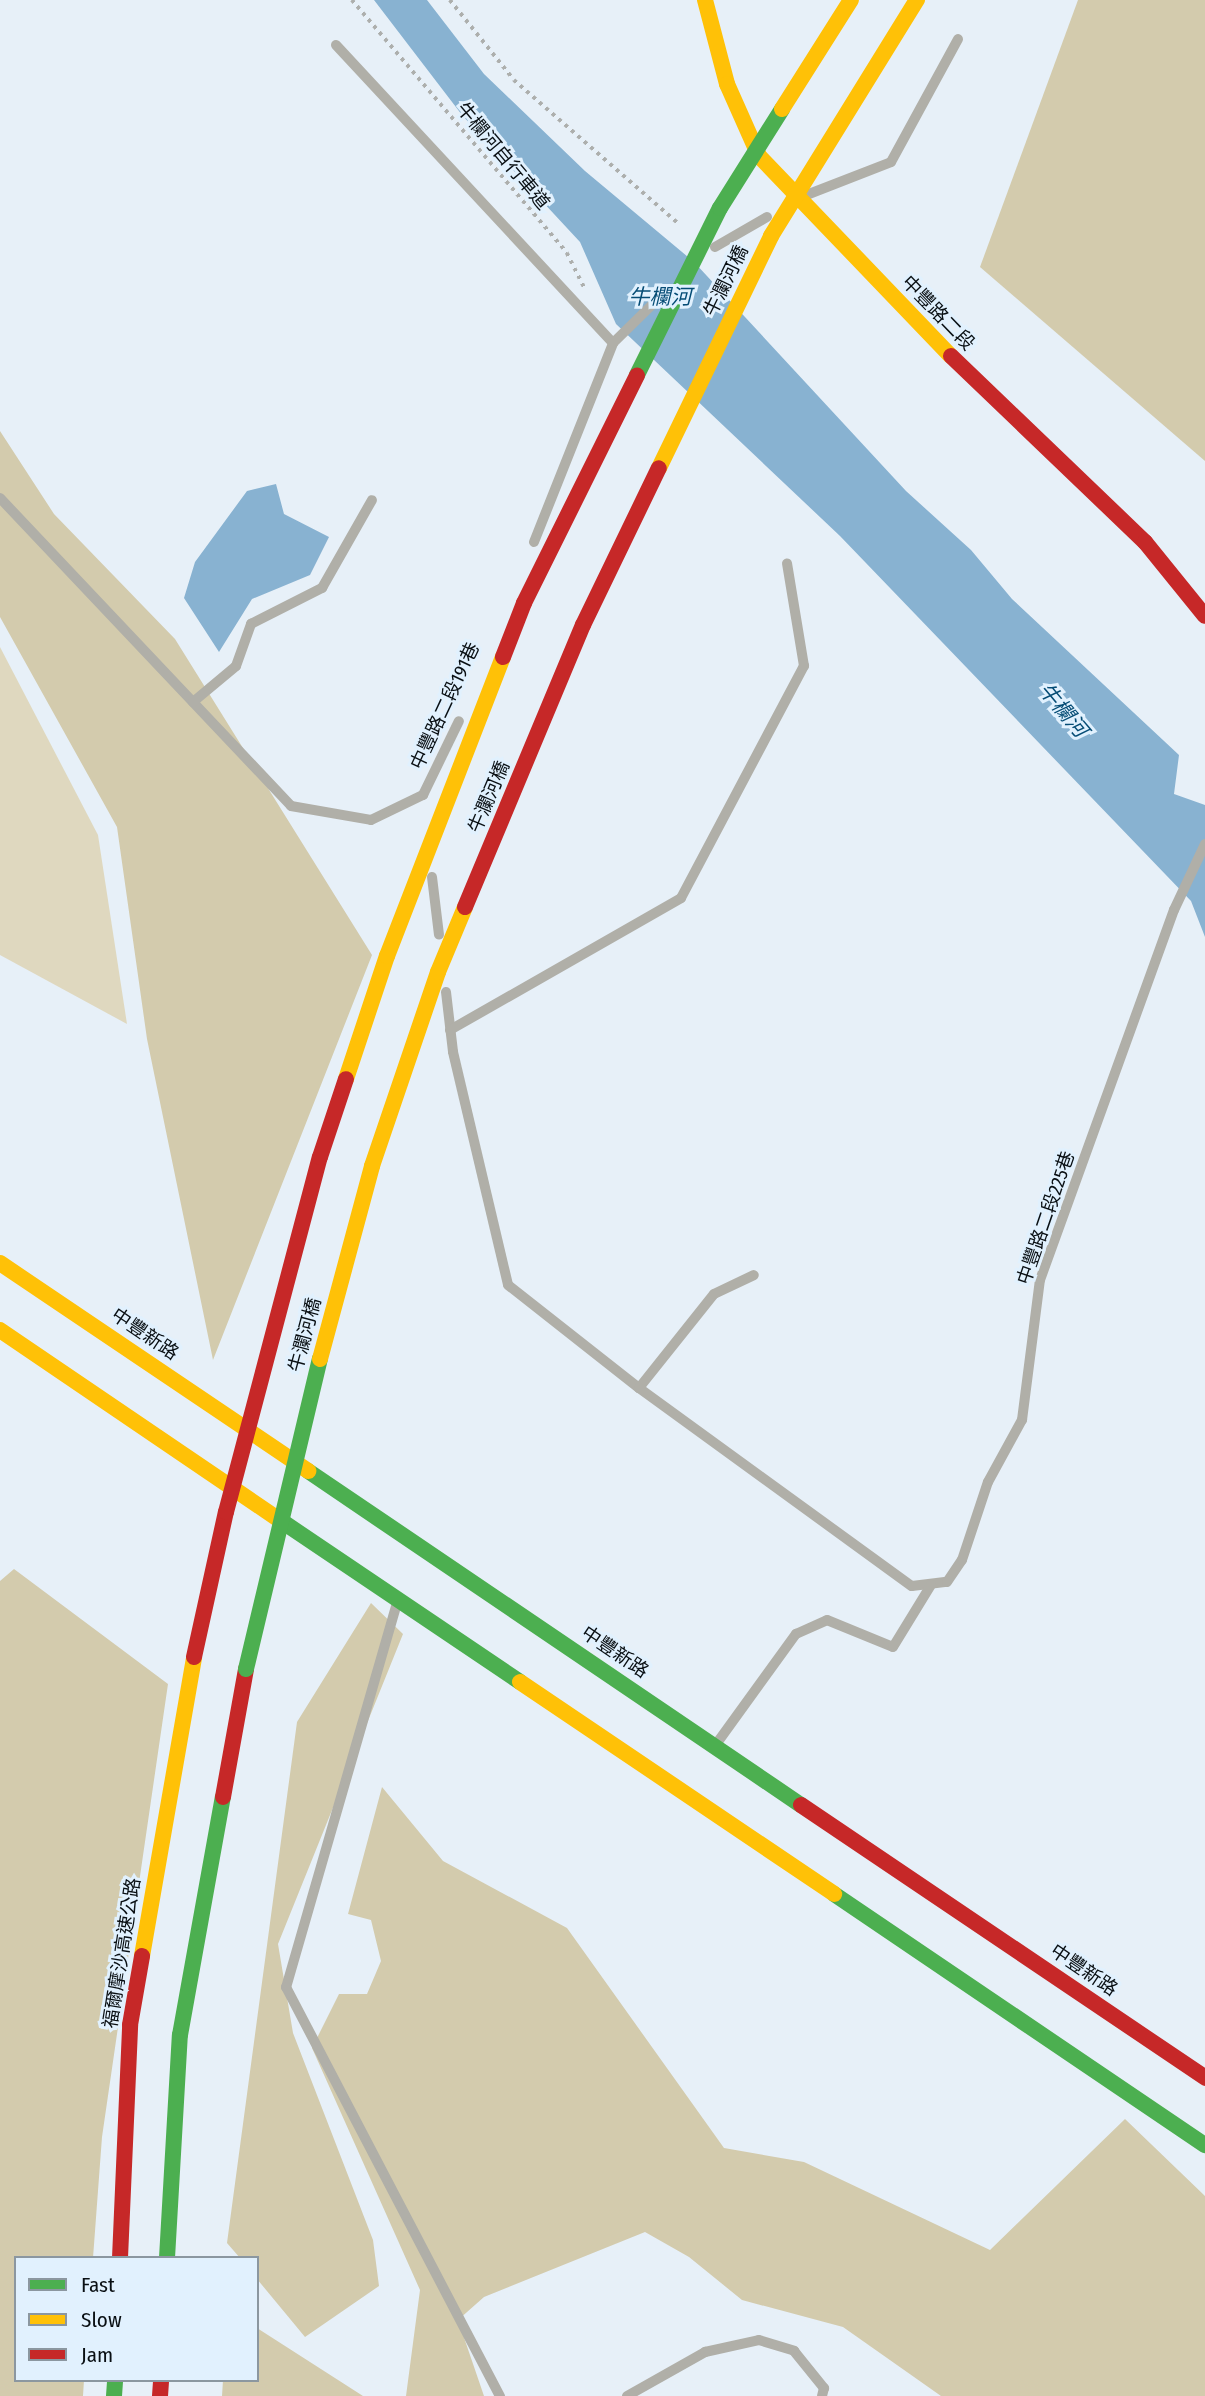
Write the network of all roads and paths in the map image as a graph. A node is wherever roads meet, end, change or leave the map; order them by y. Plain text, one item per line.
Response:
1 (352, 0) edge
2 (450, 0) edge
3 (705, 0) edge
4 (851, 0) edge
5 (917, 0) edge
6 (958, 39) dead end
7 (336, 45) dead end
8 (798, 199) junction
9 (708, 252) junction
10 (590, 298) dead end
11 (613, 343) junction
12 (0, 498) edge
13 (372, 500) dead end
14 (531, 550) dead end
15 (787, 563) dead end
16 (516, 589) dead end
17 (1205, 616) edge
18 (495, 640) dead end
19 (193, 702) junction
20 (463, 714) dead end
21 (423, 795) junction
22 (424, 809) dead end
23 (426, 823) dead end
24 (1205, 844) edge
25 (450, 1030) junction
26 (0, 1263) edge
27 (754, 1275) dead end
28 (0, 1330) edge
29 (639, 1388) junction
30 (281, 1451) junction
31 (274, 1473) dead end
32 (932, 1586) junction
33 (398, 1600) junction
34 (194, 1657) joint
35 (715, 1745) junction
36 (1205, 2078) edge
37 (1205, 2145) edge
38 (120, 2256) edge
39 (167, 2256) edge
40 (500, 2396) edge
41 (627, 2396) edge
42 (822, 2396) edge

1 - 10 path, 牛欄河自行車道
2 - 9 path
3 - 8 main road, 中豐路二段
4 - 34 main road, 牛瀾河橋, bridge
5 - 39 main road, 牛瀾河橋, bridge
6 - 8 lane
7 - 11 lane
8 - 9 lane
8 - 17 main road, 中豐路二段
9 - 11 lane, bridge
11 - 14 lane
12 - 19 lane, 中豐路二段191巷
13 - 19 lane
15 - 25 lane
16 - 18 lane, 中豐路二段191巷
19 - 21 lane, 中豐路二段191巷
20 - 21 lane, 中豐路二段191巷
21 - 22 lane
23 - 25 lane
24 - 32 lane, 中豐路二段225巷
25 - 29 lane
26 - 30 main road, 中豐新路
27 - 29 lane
28 - 33 main road
29 - 32 lane
30 - 31 main road
30 - 35 main road, 中豐新路
32 - 35 lane
33 - 37 main road
33 - 40 lane
34 - 38 main road, 福爾摩沙高速公路
35 - 36 main road, 中豐新路
41 - 42 lane

